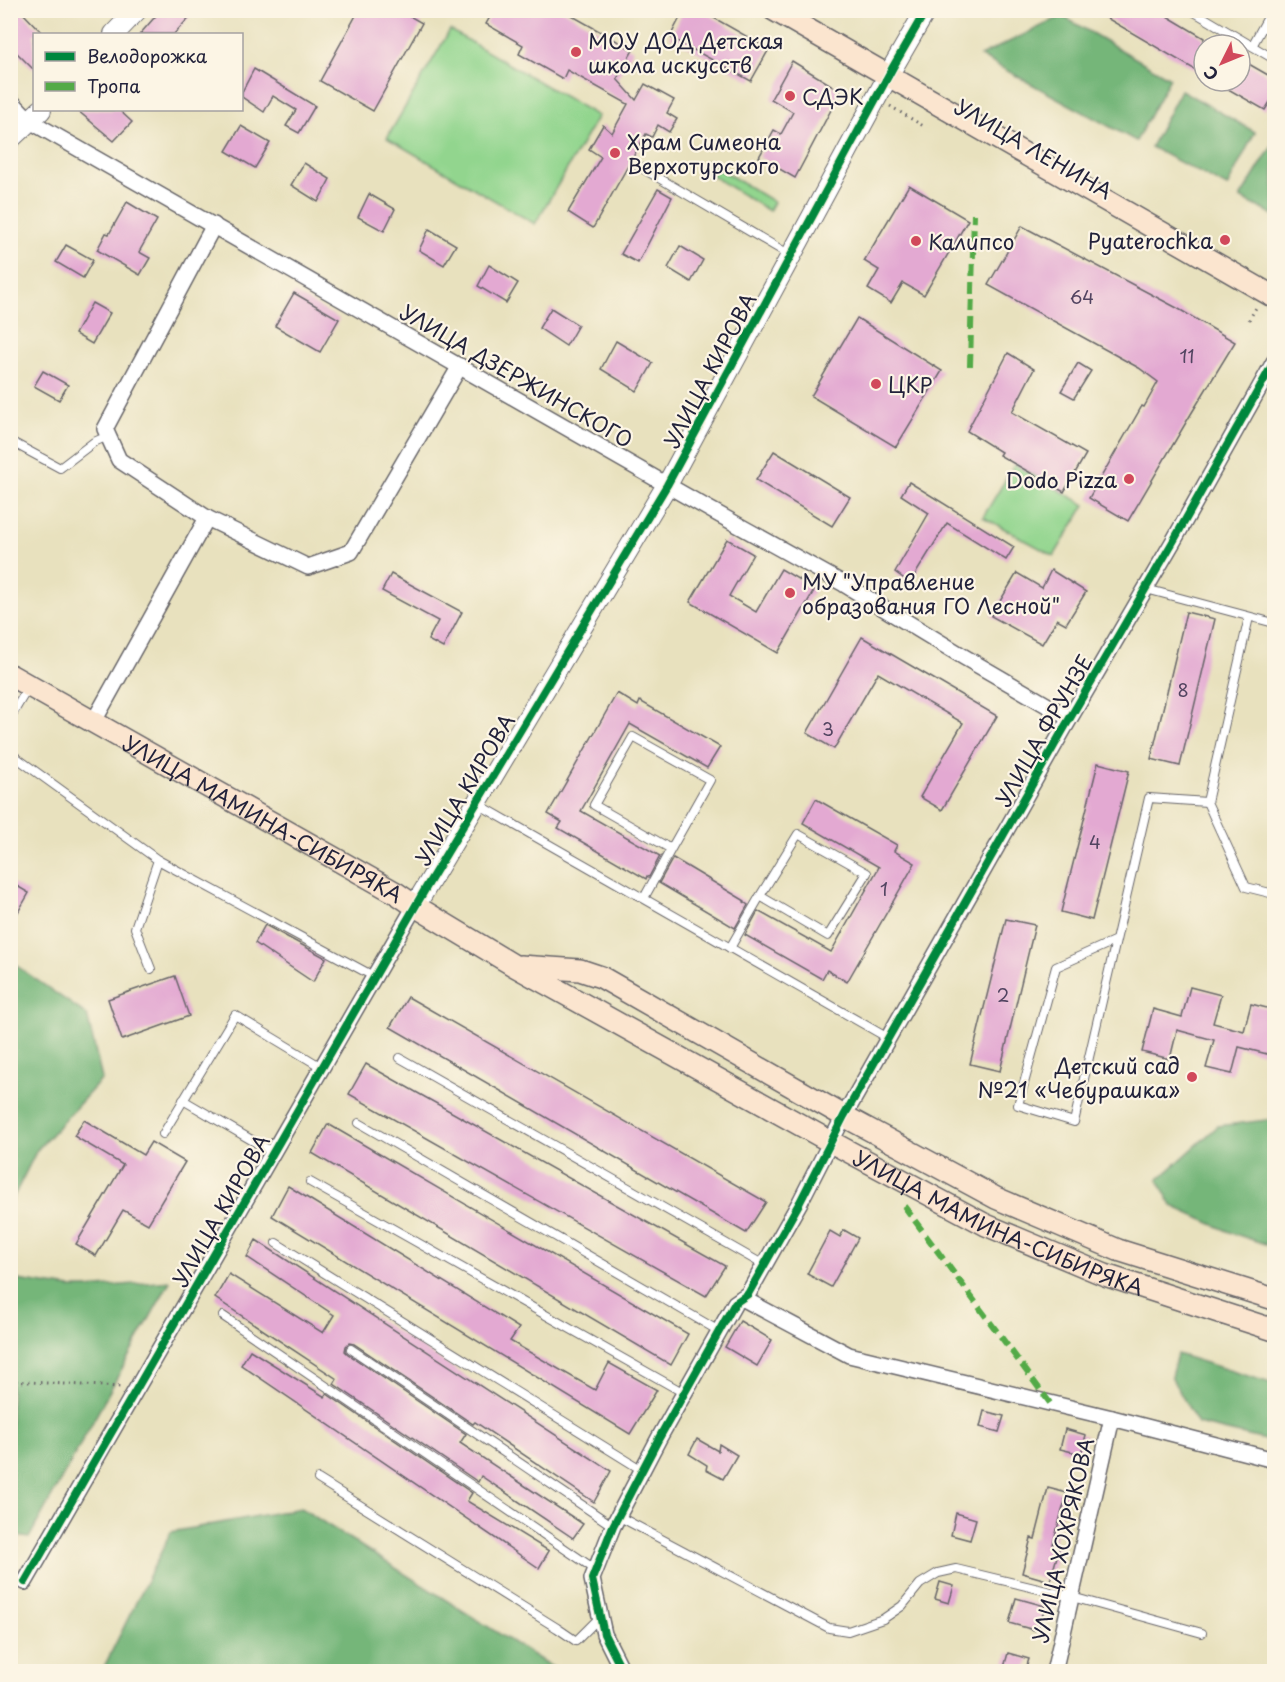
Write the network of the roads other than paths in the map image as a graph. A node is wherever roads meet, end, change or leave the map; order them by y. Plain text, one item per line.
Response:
1 (137, 10) edge
2 (774, 10) edge
3 (794, 10) edge
4 (926, 10) edge
5 (1191, 10) edge
6 (1272, 10) edge
7 (115, 33) edge
8 (1230, 33) edge
9 (1252, 46) joint
10 (1275, 59) edge
11 (891, 71) junction
12 (10, 100) edge
13 (36, 115) edge
14 (10, 139) edge
15 (635, 164) dead end
16 (214, 225) junction
17 (791, 256) junction
18 (1275, 285) edge
19 (1275, 297) edge
20 (1275, 362) edge
21 (460, 366) junction
22 (108, 436) junction
23 (10, 441) edge
24 (667, 484) junction
25 (207, 518) junction
26 (1145, 589) junction
27 (1249, 616) junction
28 (1275, 623) edge
29 (10, 675) edge
30 (30, 685) junction
31 (10, 718) edge
32 (1069, 718) junction
33 (94, 721) junction
34 (10, 753) edge
35 (1207, 802) junction
36 (476, 803) junction
37 (671, 849) junction
38 (158, 860) junction
39 (1275, 894) edge
40 (760, 896) junction
41 (644, 898) junction
42 (415, 906) junction
43 (1116, 940) junction
44 (730, 948) junction
45 (513, 965) junction
46 (151, 969) dead end
47 (375, 977) junction
48 (888, 1038) junction
49 (400, 1058) dead end
50 (323, 1068) junction
51 (183, 1100) junction
52 (844, 1116) junction
53 (359, 1123) dead end
54 (163, 1134) dead end
55 (831, 1142) junction
56 (274, 1153) junction
57 (310, 1182) dead end
58 (276, 1243) dead end
59 (764, 1265) junction
60 (742, 1298) junction
61 (1275, 1299) edge
62 (223, 1316) dead end
63 (1275, 1330) edge
64 (719, 1331) junction
65 (351, 1348) dead end
66 (684, 1393) junction
67 (1112, 1418) junction
68 (1275, 1460) edge
69 (642, 1470) junction
70 (318, 1479) dead end
71 (615, 1521) junction
72 (596, 1570) junction
73 (25, 1582) dead end
74 (1072, 1596) junction
75 (600, 1617) junction
76 (1202, 1633) dead end
77 (623, 1671) edge
78 (1054, 1671) edge

1 - 7 street
2 - 11 main road
3 - 11 main road, УЛИЦА ЛЕНИНА
4 - 11 street, УЛИЦА КИРОВА
5 - 8 lane
6 - 9 lane
9 - 10 lane
11 - 17 street, УЛИЦА КИРОВА
11 - 18 main road, УЛИЦА ЛЕНИНА
11 - 19 main road
12 - 13 street, УЛИЦА ДЗЕРЖИНСКОГО
13 - 14 street
13 - 16 street, УЛИЦА ДЗЕРЖИНСКОГО
15 - 17 lane
16 - 21 street, УЛИЦА ДЗЕРЖИНСКОГО
16 - 22 street
17 - 24 street, УЛИЦА КИРОВА
20 - 26 street, УЛИЦА ФРУНЗЕ
21 - 24 street, УЛИЦА ДЗЕРЖИНСКОГО
21 - 25 street
22 - 23 lane
22 - 25 street
24 - 32 street, УЛИЦА ДЗЕРЖИНСКОГО
24 - 36 street, УЛИЦА КИРОВА
25 - 33 street
26 - 27 lane
26 - 32 street, УЛИЦА ФРУНЗЕ
27 - 28 lane
27 - 35 lane
29 - 30 main road, УЛИЦА МАМИНА-СИБИРЯКА
30 - 31 lane
30 - 33 main road, УЛИЦА МАМИНА-СИБИРЯКА
32 - 48 street, УЛИЦА ФРУНЗЕ
33 - 42 main road, УЛИЦА МАМИНА-СИБИРЯКА
34 - 38 lane
35 - 39 lane
35 - 43 lane
36 - 41 lane
36 - 42 street, УЛИЦА КИРОВА
37 - 37 lane
37 - 41 lane
38 - 46 lane
38 - 47 lane
40 - 40 lane
40 - 44 lane
41 - 44 lane
42 - 45 main road, УЛИЦА МАМИНА-СИБИРЯКА
42 - 47 street, УЛИЦА КИРОВА
43 - 43 lane
44 - 48 lane
45 - 52 main road, УЛИЦА МАМИНА-СИБИРЯКА
45 - 55 main road, УЛИЦА МАМИНА-СИБИРЯКА
47 - 50 street, УЛИЦА КИРОВА
48 - 52 street, УЛИЦА ФРУНЗЕ
49 - 59 lane
50 - 51 lane
50 - 56 street, УЛИЦА КИРОВА
51 - 54 lane
51 - 56 lane
52 - 55 street, УЛИЦА ФРУНЗЕ
52 - 61 main road, УЛИЦА МАМИНА-СИБИРЯКА
53 - 64 lane
55 - 59 street, УЛИЦА ФРУНЗЕ
55 - 63 main road, УЛИЦА МАМИНА-СИБИРЯКА
56 - 73 street, УЛИЦА КИРОВА
57 - 66 lane
58 - 69 lane
59 - 60 street, УЛИЦА ФРУНЗЕ
60 - 64 street, УЛИЦА ФРУНЗЕ
60 - 67 street
62 - 72 lane
64 - 66 street, УЛИЦА ФРУНЗЕ
65 - 71 lane
66 - 69 street, УЛИЦА ФРУНЗЕ
67 - 68 street
67 - 74 street, УЛИЦА ХОХРЯКОВА
69 - 71 street, УЛИЦА ФРУНЗЕ
70 - 75 lane
71 - 72 street, УЛИЦА ФРУНЗЕ
71 - 74 lane
72 - 75 street
74 - 76 lane
74 - 78 street, УЛИЦА ХОХРЯКОВА
75 - 77 street

